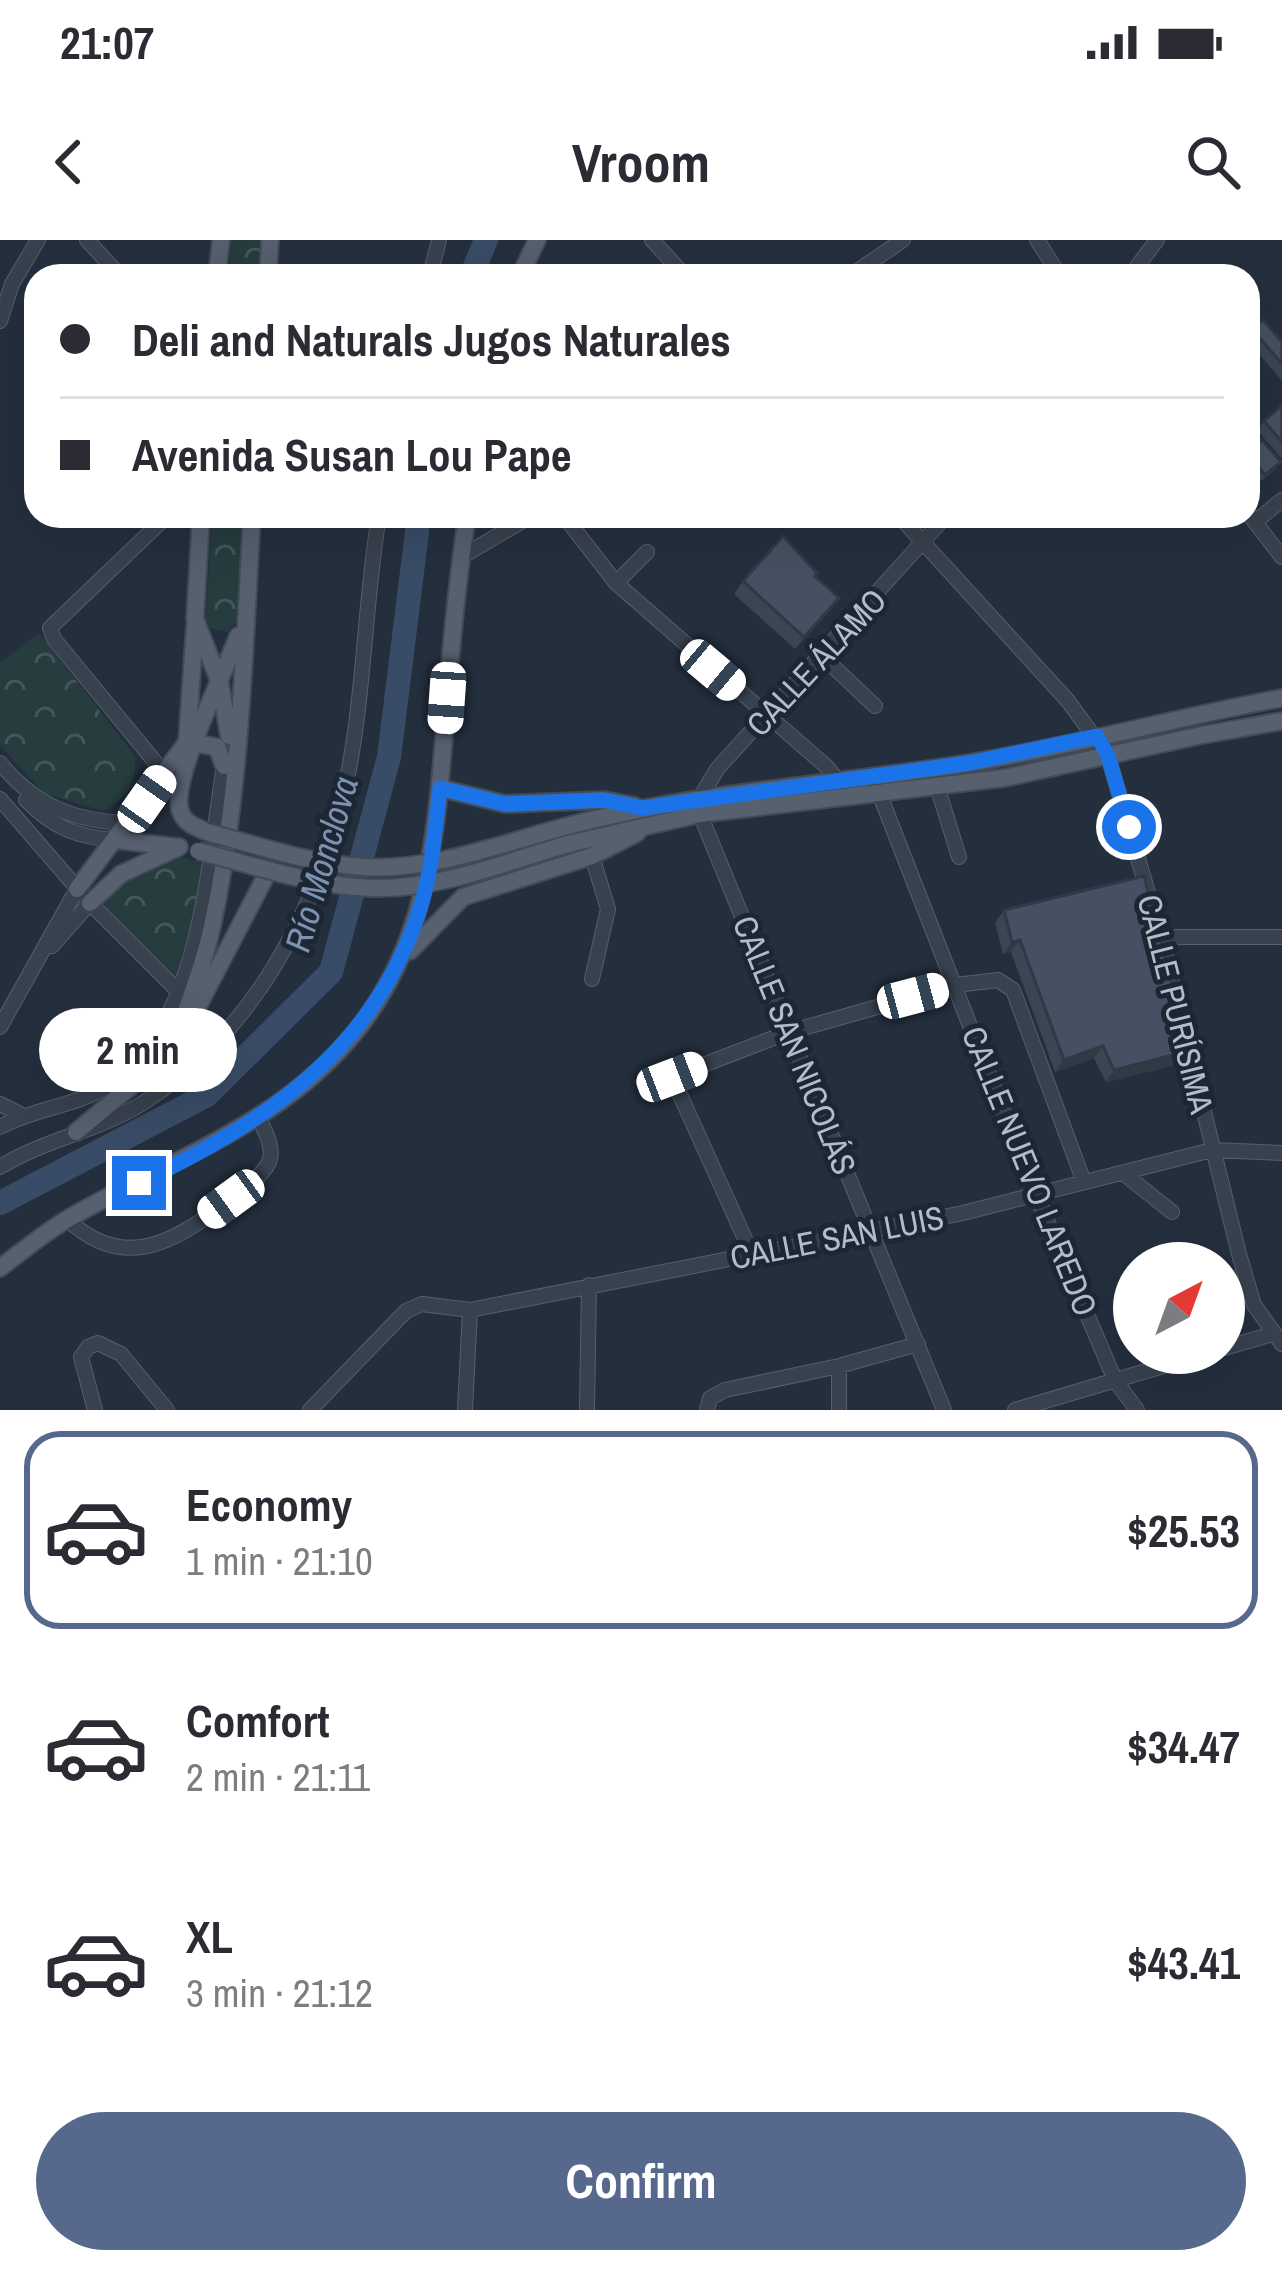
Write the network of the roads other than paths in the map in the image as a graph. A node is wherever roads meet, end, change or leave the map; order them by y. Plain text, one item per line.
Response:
1 (38, 240) edge
2 (87, 240) edge
3 (652, 240) edge
4 (903, 240) edge
5 (109, 264) edge
6 (674, 264) edge
7 (868, 264) edge
8 (0, 321) edge
9 (154, 528) edge
10 (201, 528) edge
11 (251, 528) edge
12 (378, 528) edge
13 (465, 528) edge
14 (511, 528) edge
15 (573, 528) edge
16 (910, 528) edge
17 (937, 528) edge
18 (1260, 528) edge
19 (924, 544) junction
20 (646, 552) dead end
21 (461, 557) junction
22 (1282, 557) edge
23 (616, 583) junction
24 (198, 626) junction
25 (243, 626) junction
26 (820, 655) junction
27 (220, 683) junction
28 (1282, 698) edge
29 (875, 706) dead end
30 (766, 714) junction
31 (1282, 722) edge
32 (1097, 736) junction
33 (191, 742) junction
34 (1068, 743) junction
35 (1108, 756) junction
36 (1001, 757) junction
37 (224, 766) junction
38 (5, 769) edge
39 (1042, 771) junction
40 (165, 774) junction
41 (876, 785) junction
42 (938, 787) junction
43 (440, 788) junction
44 (844, 790) junction
45 (0, 799) edge
46 (701, 805) junction
47 (642, 808) junction
48 (130, 823) junction
49 (653, 824) junction
50 (25, 829) junction
51 (73, 835) junction
52 (568, 835) junction
53 (117, 840) junction
54 (179, 847) junction
55 (592, 856) junction
56 (959, 857) dead end
57 (269, 870) junction
58 (83, 896) junction
59 (1282, 937) edge
60 (1161, 938) junction
61 (401, 960) junction
62 (592, 979) dead end
63 (955, 985) junction
64 (178, 991) junction
65 (0, 1027) edge
66 (789, 1032) junction
67 (176, 1040) junction
68 (0, 1104) edge
69 (22, 1114) junction
70 (258, 1117) junction
71 (0, 1127) edge
72 (76, 1132) junction
73 (1212, 1150) junction
74 (1282, 1153) edge
75 (0, 1167) edge
76 (1123, 1173) junction
77 (1084, 1182) junction
78 (1036, 1195) junction
79 (1172, 1212) dead end
80 (67, 1220) junction
81 (872, 1232) junction
82 (751, 1252) junction
83 (0, 1268) edge
84 (589, 1285) junction
85 (470, 1310) junction
86 (1277, 1339) edge
87 (918, 1344) junction
88 (1245, 1344) edge
89 (839, 1366) junction
90 (1135, 1374) edge
91 (1114, 1380) junction
92 (95, 1410) edge
93 (166, 1410) edge
94 (310, 1410) edge
95 (465, 1410) edge
96 (586, 1410) edge
97 (707, 1410) edge
98 (839, 1410) edge
99 (944, 1410) edge
100 (1015, 1410) edge
101 (1138, 1410) edge

1 - 8 street
2 - 5 street
3 - 6 street
4 - 7 street
9 - 40 street
10 - 24 main road
11 - 25 main road
12 - 72 street
13 - 21 main road
14 - 21 street
15 - 23 street
16 - 19 street, CALLE PURÍSIMA
17 - 19 street, CALLE ÁLAMO
18 - 22 street
19 - 26 street, CALLE ÁLAMO
19 - 32 street, CALLE PURÍSIMA
20 - 23 street
21 - 43 main road
23 - 30 street
24 - 25 main road
24 - 27 main road
24 - 33 main road
25 - 27 main road
25 - 67 main road
26 - 29 street
26 - 30 street, CALLE ÁLAMO
27 - 33 main road
27 - 37 main road
28 - 32 main road
30 - 44 street
30 - 46 street, CALLE ÁLAMO
31 - 35 main road
32 - 34 main road
32 - 35 street, CALLE PURÍSIMA
33 - 37 main road
33 - 40 main road
33 - 52 main road, bridge
34 - 36 main road
34 - 39 main road
35 - 39 main road
35 - 60 street, CALLE PURÍSIMA
36 - 39 main road
36 - 41 main road
37 - 64 street
38 - 48 street
38 - 51 street
39 - 42 main road
40 - 48 main road
41 - 42 main road
41 - 44 main road
41 - 63 street, CALLE NUEVO LAREDO
42 - 56 street
43 - 47 main road
43 - 61 main road
44 - 46 main road
45 - 50 street
46 - 47 main road
46 - 49 main road
46 - 66 street, CALLE SAN NICOLÁS
47 - 52 main road
48 - 53 main road
49 - 52 main road
49 - 55 main road
50 - 51 street
50 - 58 street
51 - 53 street
52 - 57 main road, bridge
53 - 54 main road
53 - 58 main road
54 - 57 main road, bridge
54 - 58 main road
55 - 61 main road
55 - 62 street
57 - 67 main road
58 - 64 street
58 - 65 street
59 - 60 street
60 - 73 street, CALLE PURÍSIMA
61 - 70 main road
63 - 66 street
63 - 77 street
63 - 78 street, CALLE NUEVO LAREDO
64 - 69 street
66 - 81 street, CALLE SAN NICOLÁS
66 - 82 street
67 - 72 main road
68 - 69 street
69 - 71 street
70 - 80 main road
70 - 80 street
72 - 75 street
73 - 74 street, CALLE SAN LUIS
73 - 76 street, CALLE SAN LUIS
73 - 86 street, CALLE PURÍSIMA
76 - 77 street, CALLE SAN LUIS
76 - 79 street
77 - 78 street, CALLE SAN LUIS
78 - 81 street, CALLE SAN LUIS
78 - 91 street, CALLE NUEVO LAREDO
80 - 83 main road
81 - 82 street, CALLE SAN LUIS
81 - 87 street, CALLE SAN NICOLÁS
82 - 84 street, CALLE SAN LUIS
84 - 85 street, CALLE SAN LUIS
84 - 96 street
85 - 94 street, CALLE SAN LUIS
85 - 95 street
86 - 88 street
87 - 89 street
87 - 99 street, CALLE SAN NICOLÁS
89 - 97 street
89 - 98 street
90 - 91 street
91 - 100 street
91 - 101 street, CALLE NUEVO LAREDO
92 - 93 street

